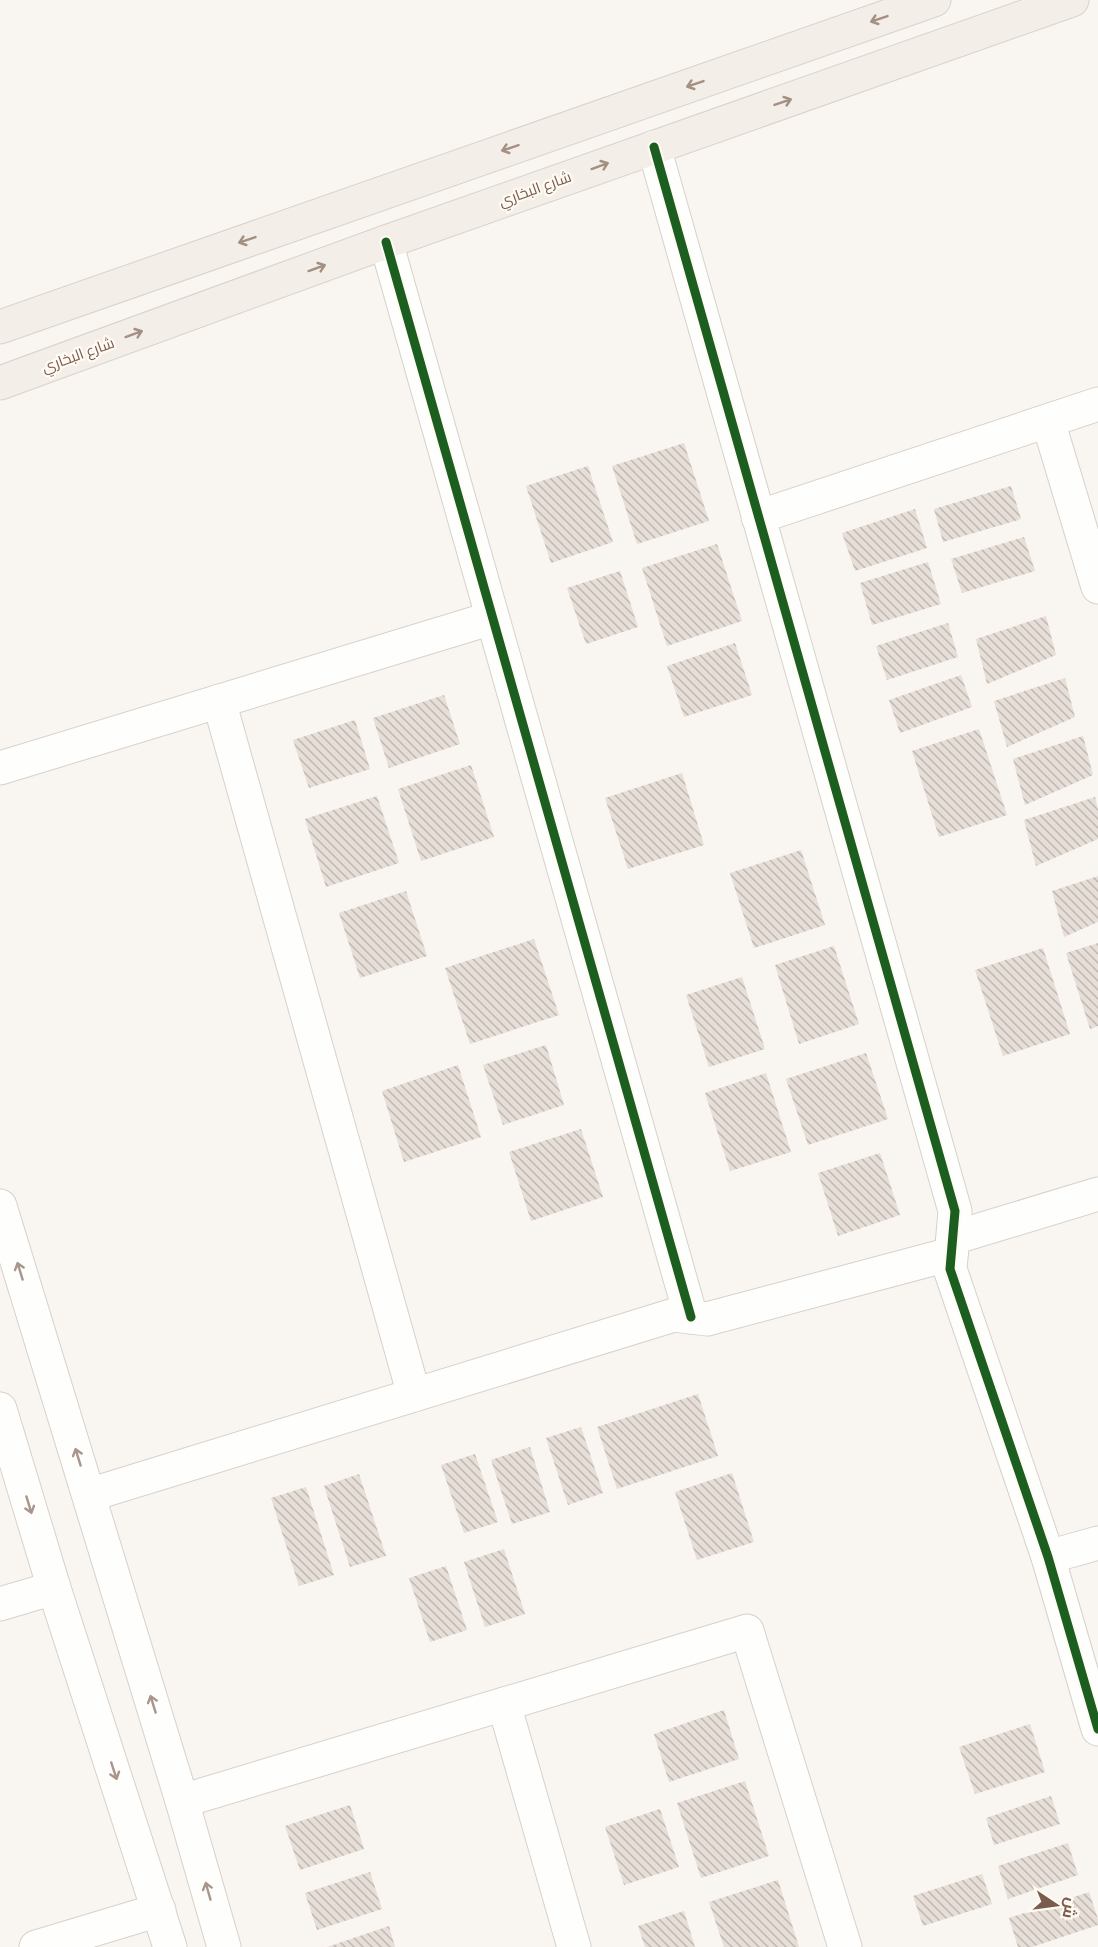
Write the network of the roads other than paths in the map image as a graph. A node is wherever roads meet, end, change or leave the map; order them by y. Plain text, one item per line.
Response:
1 (934, 0) edge
2 (1072, 0) edge
3 (654, 147) junction
4 (386, 243) junction
5 (0, 327) edge
6 (0, 383) edge
7 (1098, 404) edge
8 (1048, 421) junction
9 (758, 517) junction
10 (1098, 587) edge
11 (492, 618) junction
12 (219, 701) junction
13 (0, 768) edge
14 (1098, 1194) edge
15 (0, 1206) edge
16 (952, 1246) junction
17 (691, 1317) junction
18 (414, 1395) junction
19 (0, 1409) edge
20 (89, 1495) junction
21 (1098, 1543) edge
22 (1048, 1557) junction
23 (54, 1588) junction
24 (0, 1605) edge
25 (504, 1704) junction
26 (1098, 1729) edge
27 (182, 1801) junction
28 (159, 1910) junction
29 (36, 1947) edge
30 (170, 1947) edge
31 (224, 1947) edge
32 (574, 1947) edge
33 (844, 1947) edge

1 -> 5 main road
3 -> 2 main road, شارع البخاري
4 -> 3 main road, شارع البخاري
3 - 9 street
6 -> 4 main road, شارع البخاري
4 - 11 street
7 - 8 street
8 - 9 street
8 - 10 street
9 - 16 street
11 - 12 street
11 - 17 street
12 - 13 street
12 - 18 street
14 - 16 street
20 -> 15 street
16 - 17 street
16 - 22 street
17 - 18 street
18 - 20 street
19 -> 23 street
27 -> 20 street
21 - 22 street
22 - 26 street
23 - 24 street
23 -> 28 street
25 - 27 street
25 - 32 street
25 - 33 street
31 -> 27 street
28 - 29 street
28 - 30 street

